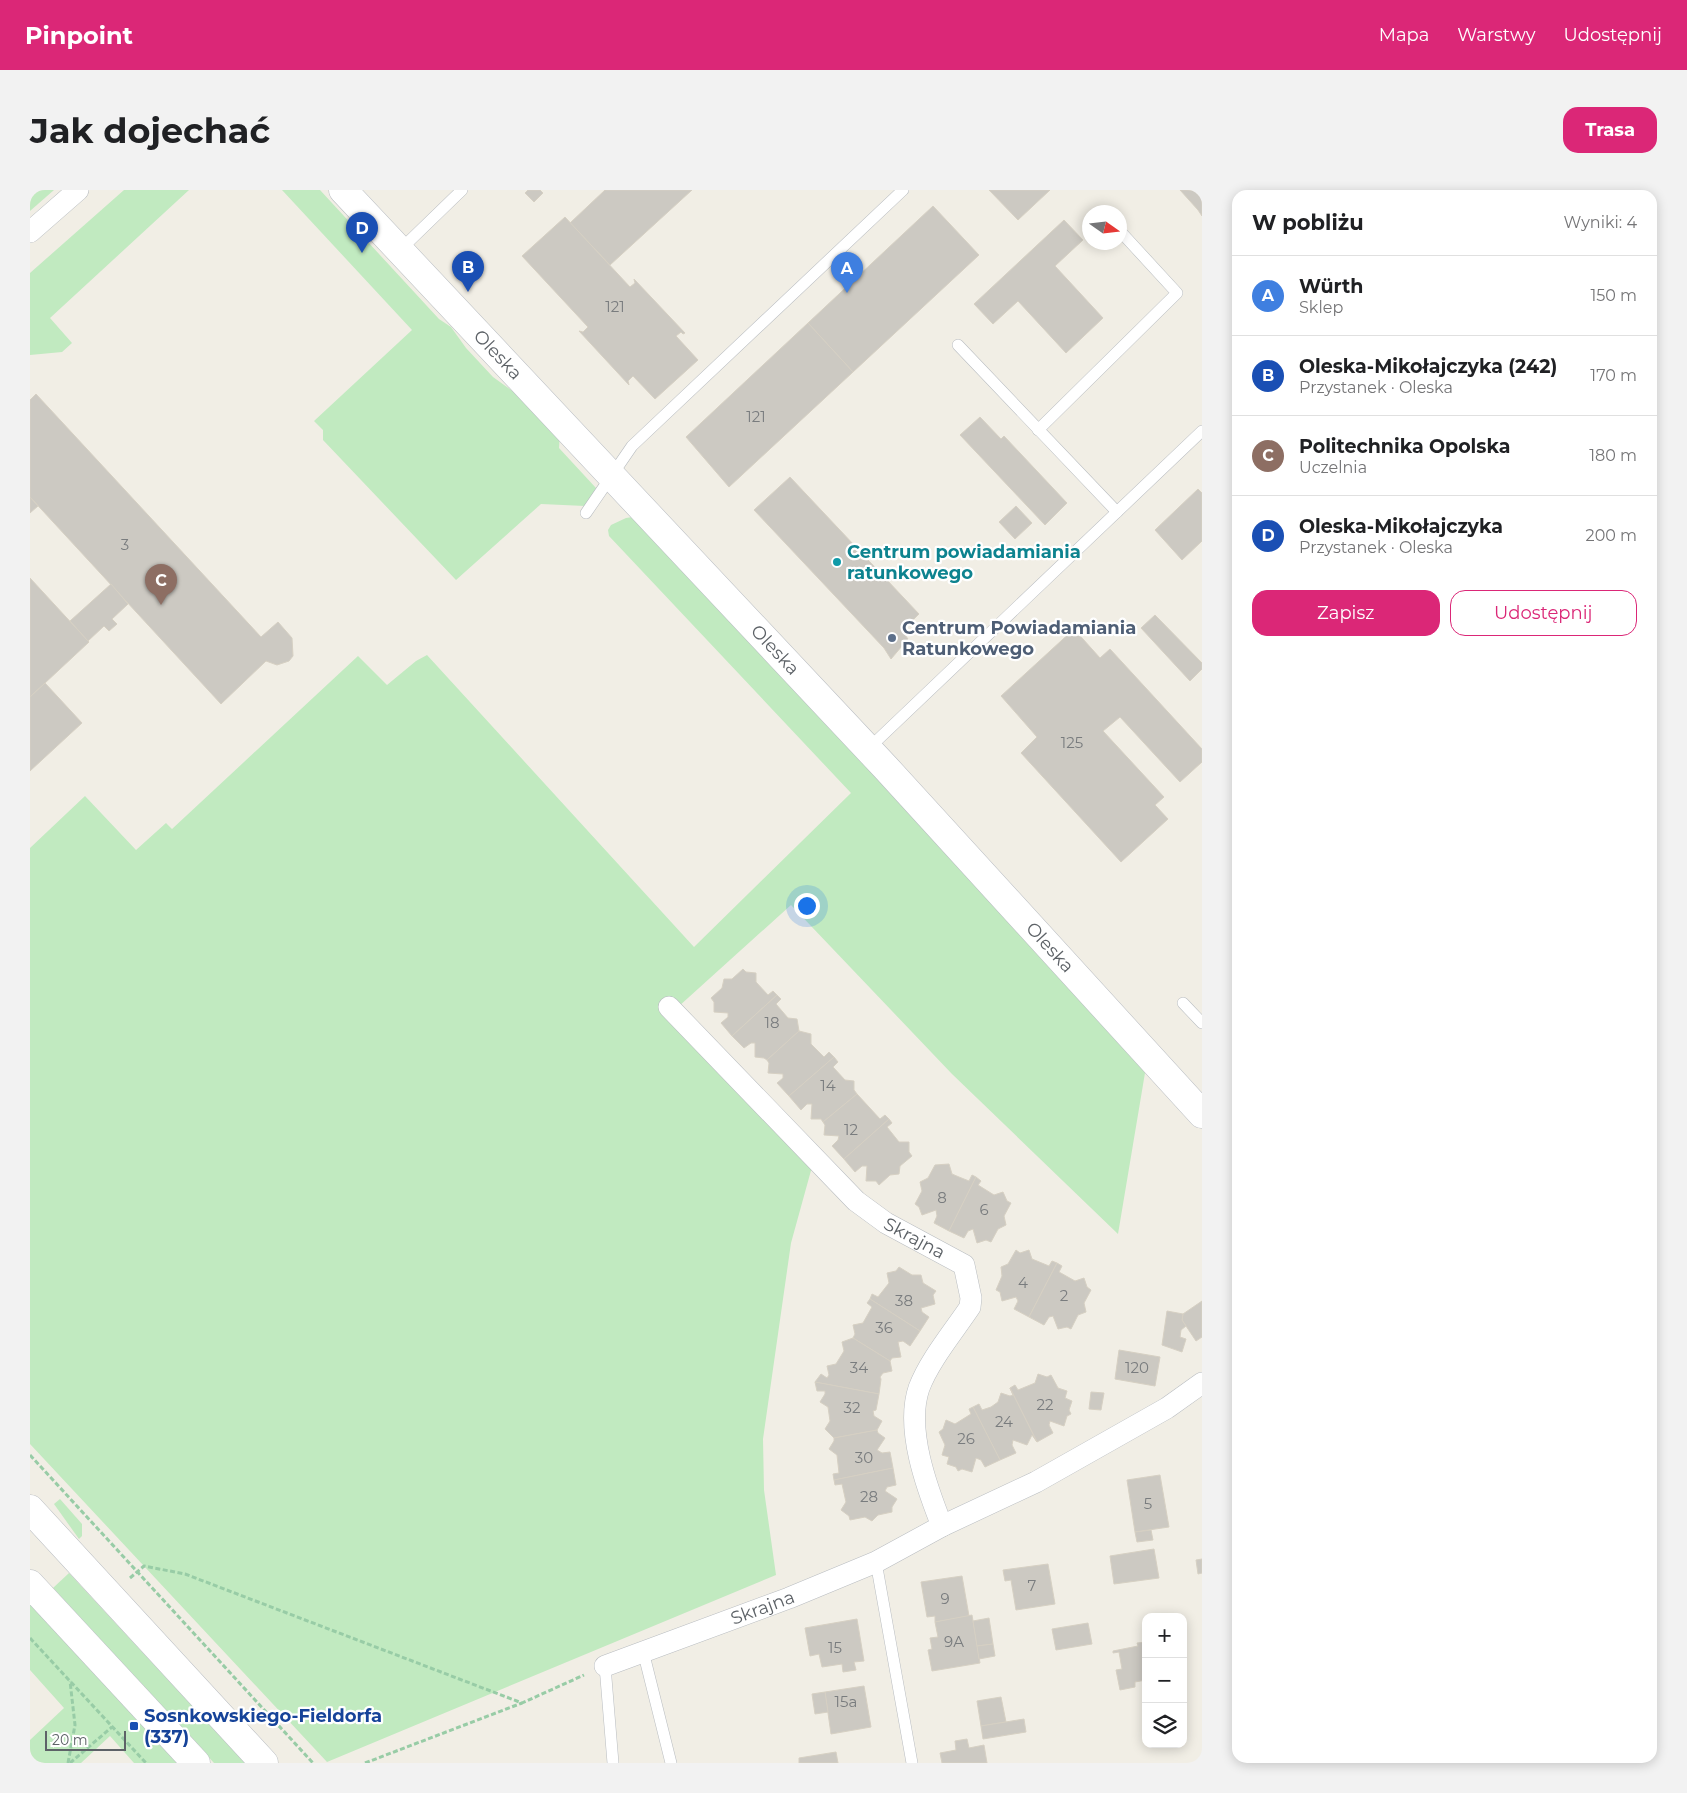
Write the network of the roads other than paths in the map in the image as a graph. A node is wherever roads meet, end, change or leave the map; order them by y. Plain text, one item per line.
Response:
1 (78, 190) edge
2 (343, 190) edge
3 (462, 190) edge
4 (903, 190) edge
5 (30, 232) edge
6 (1127, 239) edge
7 (399, 251) junction
8 (958, 345) dead end
9 (1038, 430) junction
10 (1202, 431) edge
11 (611, 478) junction
12 (1117, 512) junction
13 (586, 513) dead end
14 (868, 749) junction
15 (1183, 1003) dead end
16 (669, 1007) dead end
17 (1202, 1023) edge
18 (1202, 1114) edge
19 (1202, 1383) edge
20 (30, 1509) edge
21 (942, 1526) junction
22 (876, 1562) junction
23 (30, 1584) edge
24 (643, 1651) junction
25 (605, 1666) joint
26 (196, 1763) edge
27 (264, 1763) edge
28 (612, 1763) edge
29 (671, 1763) edge
30 (912, 1763) edge

1 - 5 street
2 - 7 main road, Oleska
3 - 7 lane
4 - 11 lane
6 - 9 lane
7 - 11 main road, Oleska
8 - 9 lane
9 - 12 lane
10 - 12 lane
11 - 13 lane
11 - 14 main road, Oleska
12 - 14 lane
14 - 18 main road, Oleska
15 - 17 lane
16 - 21 street, Skrajna
19 - 21 street, Skrajna
20 - 27 main road
21 - 22 street, Skrajna
22 - 24 street, Skrajna
22 - 30 lane
23 - 26 main road
24 - 25 street, Skrajna
24 - 29 lane
25 - 28 lane

